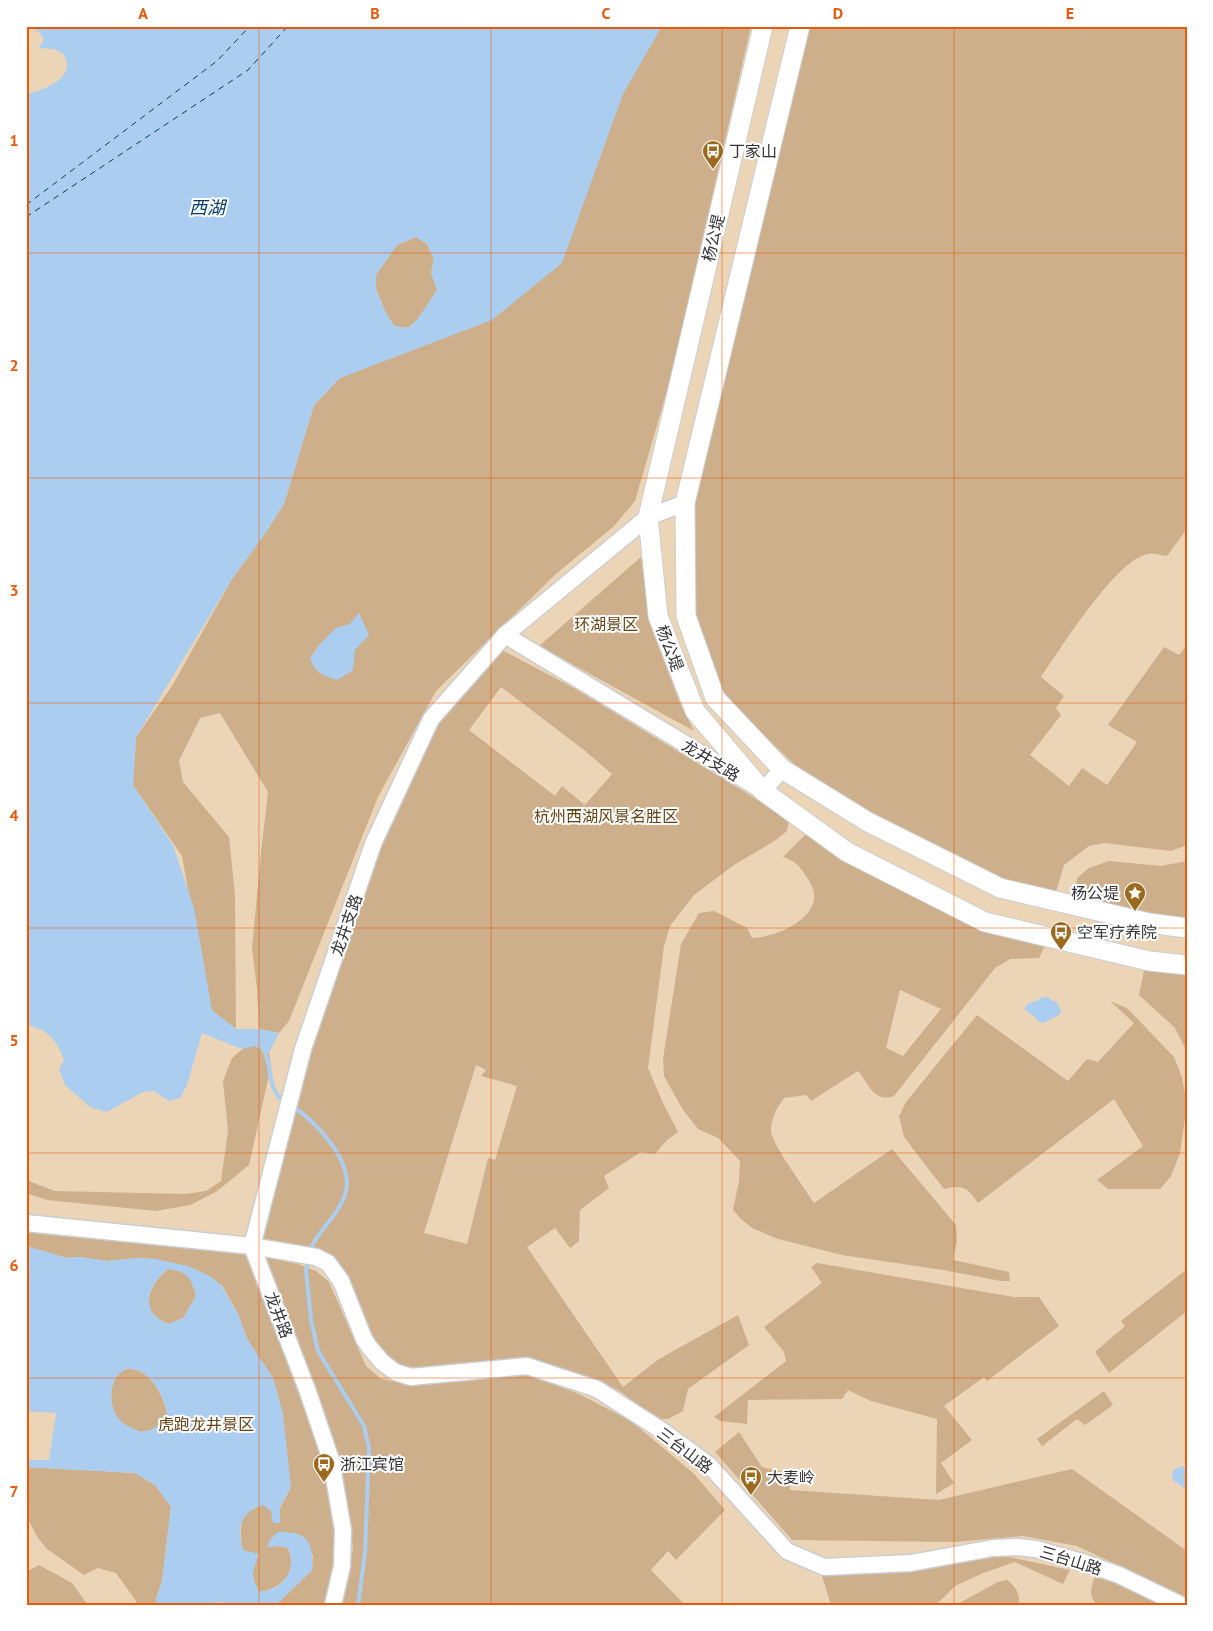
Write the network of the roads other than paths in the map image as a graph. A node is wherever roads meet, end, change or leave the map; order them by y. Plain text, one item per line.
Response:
1 (763, 26) edge
2 (800, 26) edge
3 (686, 503) junction
4 (648, 517) junction
5 (505, 635) junction
6 (782, 769) junction
7 (763, 791) junction
8 (1187, 928) edge
9 (1187, 966) edge
10 (26, 1223) edge
11 (252, 1246) junction
12 (333, 1605) edge
13 (1181, 1605) edge

1 - 4 main road, 杨公堤
2 - 3 main road, 杨公堤
3 - 4 street, 龙井支路
3 - 6 main road, 杨公堤
4 - 5 street, 龙井支路
4 - 7 main road, 杨公堤
5 - 7 street, 龙井支路
5 - 11 street, 龙井支路
6 - 7 street
6 - 8 main road, 杨公堤
7 - 9 main road, 杨公堤
10 - 11 street
11 - 12 street, 龙井路
11 - 13 street, 三台山路

